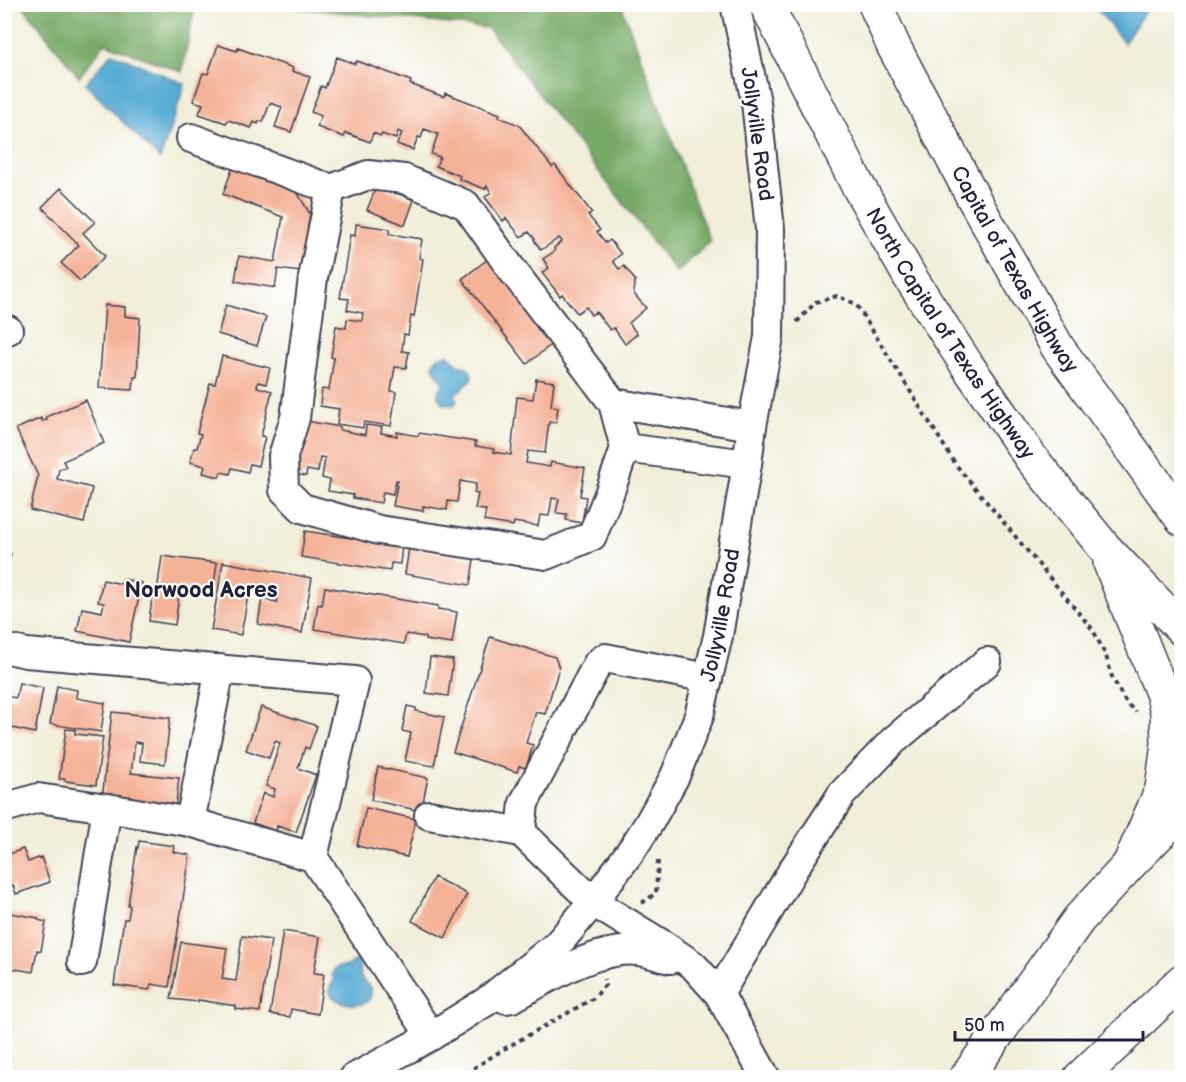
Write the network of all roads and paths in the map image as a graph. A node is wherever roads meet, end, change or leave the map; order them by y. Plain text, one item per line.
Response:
1 (735, 4) edge
2 (766, 4) edge
3 (875, 4) edge
4 (191, 138) dead end
5 (331, 189) junction
6 (791, 328) dead end
7 (613, 403) junction
8 (752, 426) junction
9 (626, 448) junction
10 (747, 464) junction
11 (1155, 482) junction
12 (1182, 505) edge
13 (1182, 519) edge
14 (1104, 548) junction
15 (1182, 629) edge
16 (4, 648) edge
17 (987, 662) dead end
18 (220, 669) junction
19 (708, 678) junction
20 (1142, 718) dead end
21 (4, 808) edge
22 (107, 808) junction
23 (1182, 811) edge
24 (429, 815) dead end
25 (190, 822) junction
26 (520, 832) junction
27 (659, 852) dead end
28 (314, 857) junction
29 (1129, 865) junction
30 (593, 902) junction
31 (635, 908) dead end
32 (82, 962) dead end
33 (693, 965) junction
34 (604, 977) dead end
35 (1182, 981) edge
36 (718, 994) junction
37 (487, 1001) junction
38 (431, 1036) junction
39 (362, 1076) edge
40 (458, 1077) edge
41 (766, 1077) edge
42 (966, 1077) edge
43 (1080, 1077) edge

1 - 8 street, Jollyville Road
2 - 14 main road, North Capital of Texas Highway
3 - 11 main road, Capital of Texas Highway
4 - 5 street
5 - 7 street
5 - 9 street
6 - 20 path
7 - 8 street
7 - 9 street
8 - 10 street, Jollyville Road
9 - 10 street
10 - 19 street, Jollyville Road
11 - 12 main road
11 - 13 main road, Capital of Texas Highway
14 - 15 main road, North Capital of Texas Highway
14 - 29 main road
16 - 18 street
17 - 36 street
18 - 25 street
18 - 28 street
19 - 26 street
19 - 30 street, Jollyville Road
21 - 22 street
22 - 25 street
22 - 32 street
23 - 29 main road
24 - 26 street
25 - 28 street
26 - 30 street
27 - 31 path
28 - 38 street
29 - 42 main road
30 - 33 street
30 - 37 street, Jollyville Road
33 - 36 street
33 - 37 street
34 - 40 path
35 - 43 main road
36 - 41 street
37 - 38 street, Jollyville Road
38 - 39 street, Jollyville Road

